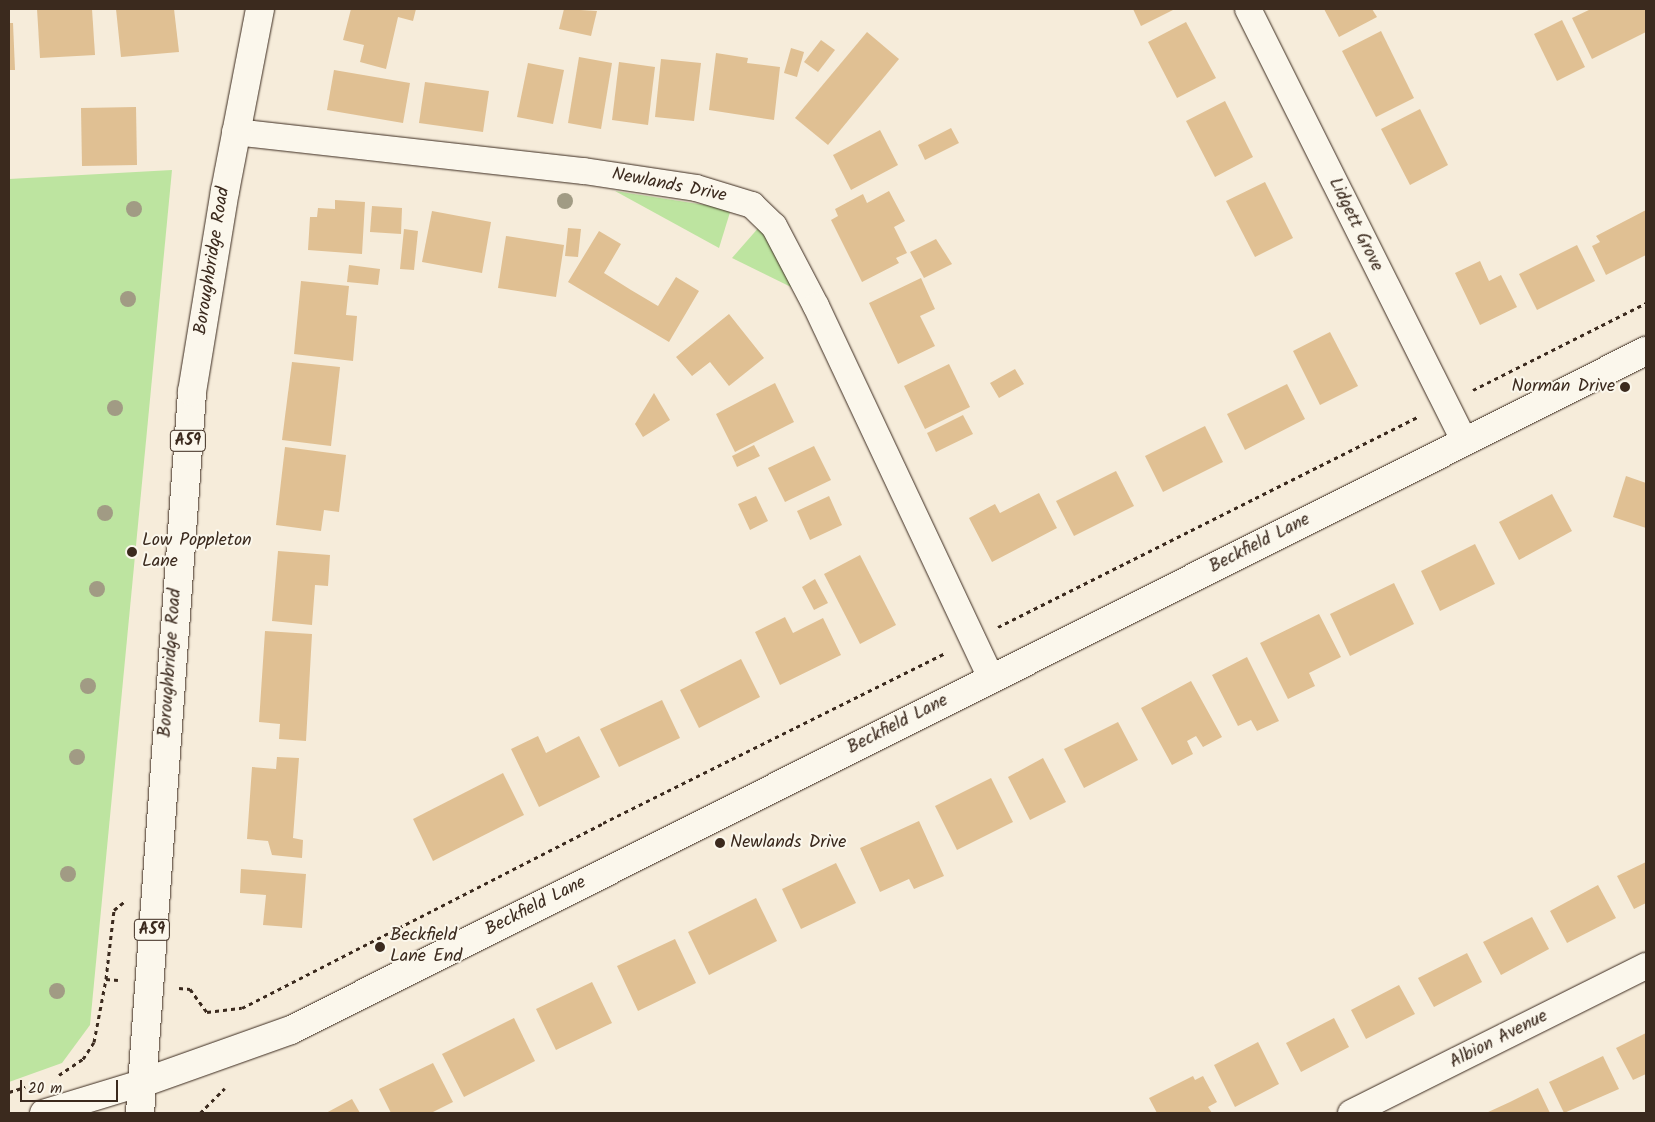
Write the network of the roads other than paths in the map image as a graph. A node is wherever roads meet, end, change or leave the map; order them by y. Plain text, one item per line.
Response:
1 (260, 9) edge
2 (1248, 9) edge
3 (235, 132) junction
4 (1646, 351) edge
5 (1464, 442) junction
6 (991, 678) junction
7 (1646, 966) edge
8 (142, 1083) junction
9 (43, 1113) edge
10 (140, 1113) edge
11 (1351, 1113) edge

1 - 3 street, Boroughbridge Road / A59
2 - 5 street, Lidgett Grove
3 - 6 street, Newlands Drive
3 - 8 street, Boroughbridge Road / A59
4 - 5 street, Beckfield Lane
5 - 6 street, Beckfield Lane
6 - 8 street, Beckfield Lane
7 - 11 street, Albion Avenue
8 - 9 street
8 - 10 street, Boroughbridge Road / A59

